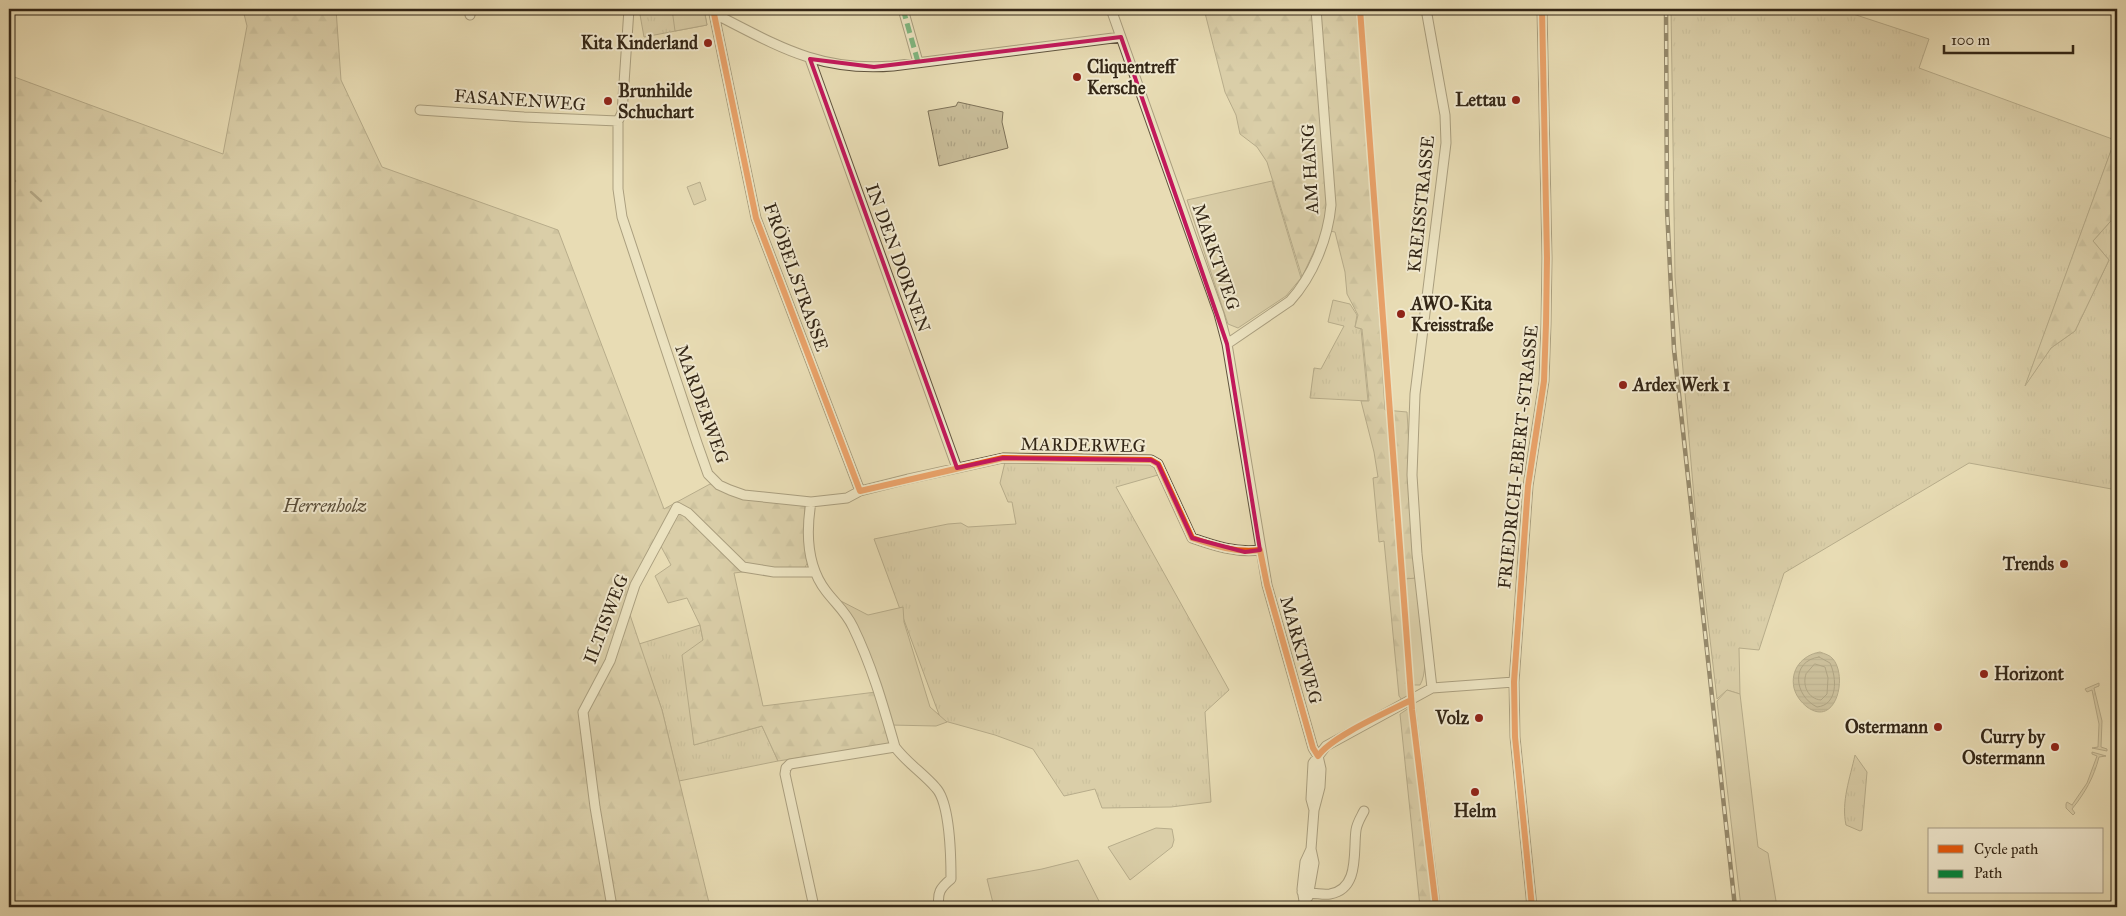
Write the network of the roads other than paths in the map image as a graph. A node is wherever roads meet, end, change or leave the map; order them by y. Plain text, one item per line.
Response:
1 (629, 9) edge
2 (903, 9) edge
3 (1111, 9) edge
4 (1316, 9) edge
5 (1426, 9) edge
6 (1542, 9) edge
7 (714, 12) edge
8 (1121, 37) junction
9 (810, 59) junction
10 (918, 62) junction
11 (420, 110) dead end
12 (618, 121) junction
13 (1227, 344) junction
14 (957, 468) junction
15 (860, 492) junction
16 (811, 502) junction
17 (1260, 550) junction
18 (815, 572) junction
19 (1514, 682) junction
20 (1432, 688) junction
21 (895, 747) junction
22 (1318, 756) junction
23 (1364, 811) dead end
24 (1306, 892) junction
25 (1305, 906) edge
26 (612, 907) edge
27 (814, 907) edge
28 (939, 907) edge
29 (1532, 907) edge

1 - 12 street, MARDERWEG
2 - 10 street
3 - 8 street, MARKTWEG
4 - 13 street, AM HANG
5 - 20 street, KREISSTRASSE
6 - 19 street, FRIEDRICH-EBERT-STRASSE
7 - 9 street
7 - 15 street, FRÖBELSTRASSE
8 - 10 street
8 - 13 street, MARKTWEG
9 - 10 street
9 - 14 street, IN DEN DORNEN
11 - 12 street, FASANENWEG
12 - 16 street, MARDERWEG
13 - 17 street, MARKTWEG
14 - 15 street, MARDERWEG
14 - 17 street, MARDERWEG
15 - 16 street, MARDERWEG
16 - 18 street
17 - 22 street, MARKTWEG
18 - 21 street
18 - 26 street, ILTISWEG
19 - 20 street
19 - 29 street, FRIEDRICH-EBERT-STRASSE
20 - 22 street
21 - 27 street
21 - 28 street
22 - 24 street
23 - 24 street
24 - 25 street

